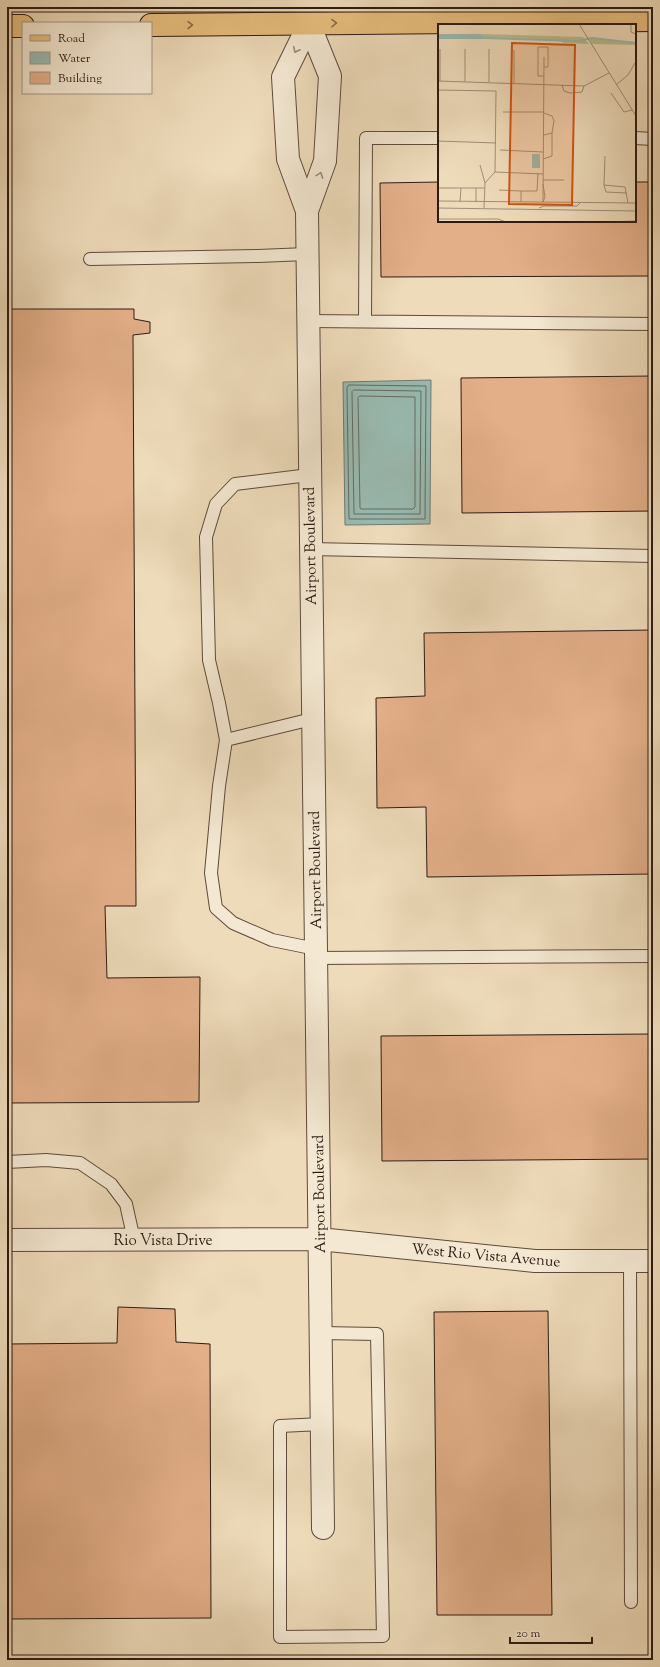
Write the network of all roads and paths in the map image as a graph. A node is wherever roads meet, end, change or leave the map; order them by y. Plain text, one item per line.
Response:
1 (653, 20) edge
2 (532, 23) edge
3 (309, 24) junction
4 (152, 25) edge
5 (7, 26) edge
6 (22, 26) edge
7 (438, 138) edge
8 (636, 138) edge
9 (653, 139) edge
10 (307, 211) junction
11 (307, 254) junction
12 (90, 259) dead end
13 (307, 321) junction
14 (365, 322) junction
15 (653, 324) edge
16 (309, 475) junction
17 (310, 549) junction
18 (653, 556) edge
19 (312, 719) junction
20 (226, 740) junction
21 (316, 954) junction
22 (653, 956) edge
23 (7, 1162) edge
24 (320, 1239) junction
25 (7, 1240) edge
26 (134, 1240) junction
27 (630, 1262) junction
28 (653, 1262) edge
29 (321, 1332) junction
30 (322, 1424) junction
31 (323, 1528) dead end
32 (631, 1602) dead end

1 - 2 main road
3 -> 2 main road
4 -> 3 main road
10 -> 3 street, Airport Boulevard
3 -> 10 street, Airport Boulevard
5 - 6 main road
7 - 14 lane
8 - 9 lane
10 - 11 street, Airport Boulevard
11 - 12 lane
11 - 13 street, Airport Boulevard
13 - 14 lane
13 - 16 street, Airport Boulevard
14 - 15 lane
16 - 17 street, Airport Boulevard
16 - 20 lane
17 - 18 lane
17 - 19 street, Airport Boulevard
19 - 20 lane
19 - 21 street, Airport Boulevard
20 - 21 lane
21 - 22 lane
21 - 24 street, Airport Boulevard
23 - 26 lane
24 - 26 street, Rio Vista Drive
24 - 27 street, West Rio Vista Avenue
24 - 29 street, Airport Boulevard
25 - 26 street, Rio Vista Drive
27 - 28 street, West Rio Vista Avenue
27 - 32 lane
29 - 30 street, Airport Boulevard
29 - 30 lane
30 - 31 street, Airport Boulevard

